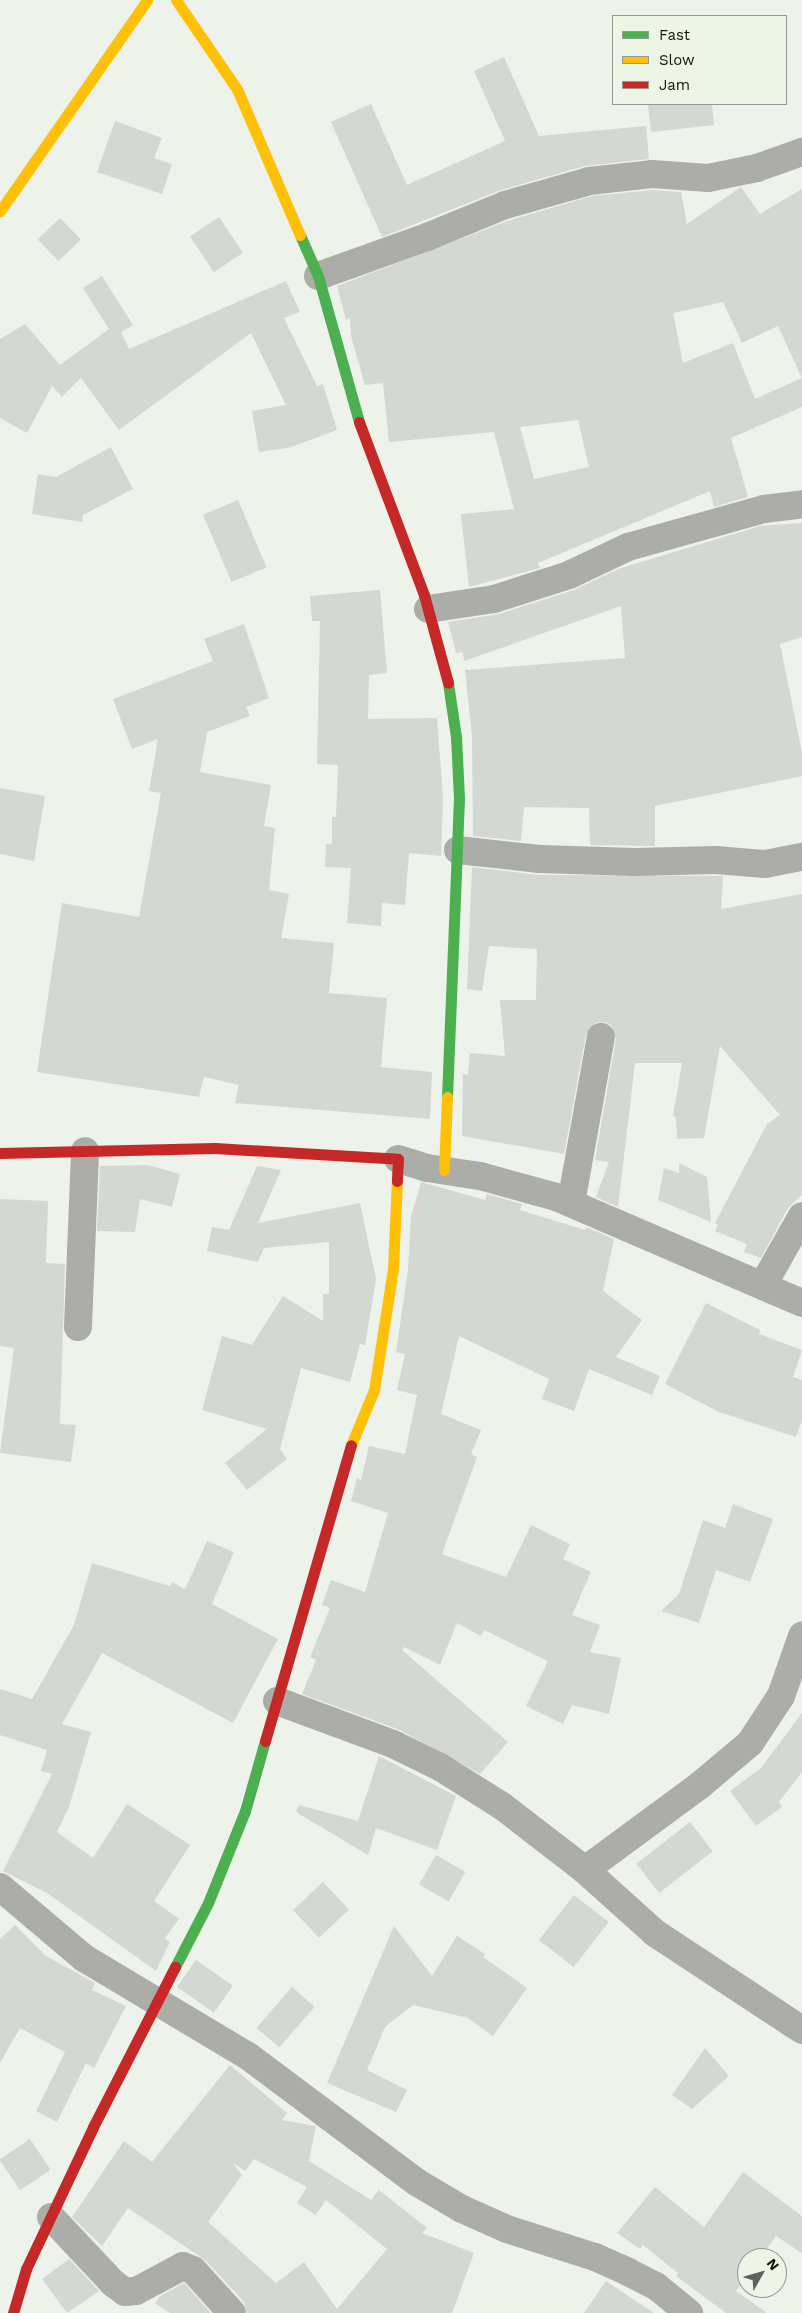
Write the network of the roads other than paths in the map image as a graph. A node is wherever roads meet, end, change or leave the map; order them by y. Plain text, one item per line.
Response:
1 (147, 0) edge
2 (176, 0) edge
3 (802, 152) edge
4 (0, 212) edge
5 (318, 276) junction
6 (802, 504) edge
7 (428, 609) junction
8 (458, 850) junction
9 (802, 857) edge
10 (601, 1038) dead end
11 (85, 1151) junction
12 (0, 1153) edge
13 (398, 1159) junction
14 (444, 1170) junction
15 (571, 1203) junction
16 (802, 1216) edge
17 (763, 1285) junction
18 (802, 1302) edge
19 (78, 1327) dead end
20 (802, 1636) edge
21 (277, 1701) junction
22 (585, 1870) junction
23 (0, 1887) edge
24 (158, 2002) junction
25 (802, 2030) edge
26 (51, 2217) junction
27 (13, 2313) edge
28 (232, 2313) edge
29 (689, 2313) edge

1 - 4 street
2 - 5 street
3 - 5 street
5 - 7 street
6 - 7 street
7 - 8 street
8 - 9 street
8 - 14 street
10 - 15 street
11 - 12 street
11 - 13 street
11 - 19 street
13 - 14 street
13 - 21 street
14 - 15 street
15 - 17 street
16 - 17 street
17 - 18 street
20 - 22 street
21 - 22 street
21 - 24 street
22 - 25 street
23 - 24 street
24 - 26 street
24 - 29 street
26 - 27 street
26 - 28 street

